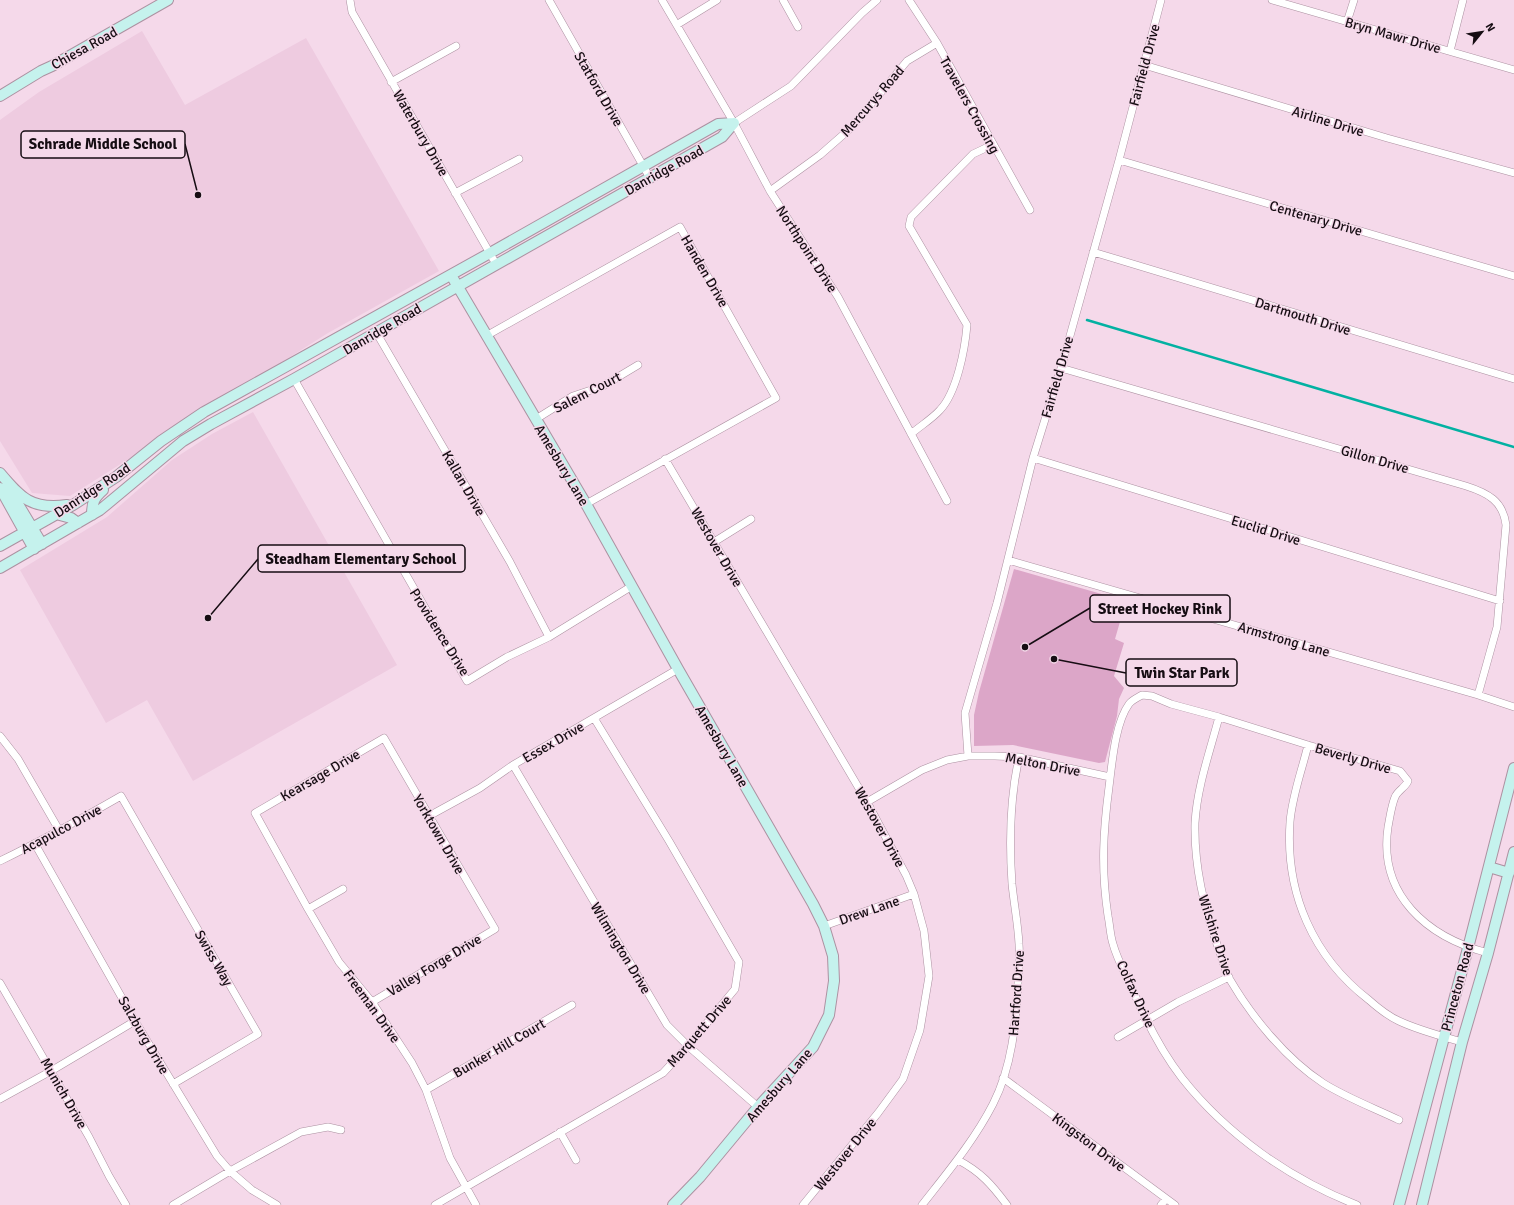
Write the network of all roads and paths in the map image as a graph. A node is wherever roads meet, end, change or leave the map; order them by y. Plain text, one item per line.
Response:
1 (168, 0) edge
2 (350, 0) edge
3 (549, 0) edge
4 (662, 0) edge
5 (717, 0) edge
6 (783, 0) edge
7 (877, 0) edge
8 (909, 0) edge
9 (1161, 0) edge
10 (1272, 0) edge
11 (1354, 0) edge
12 (1464, 0) edge
13 (1347, 22) junction
14 (678, 24) junction
15 (798, 26) dead end
16 (937, 43) junction
17 (456, 46) dead end
18 (1450, 51) junction
19 (1144, 65) junction
20 (1514, 70) edge
21 (391, 82) junction
22 (0, 96) edge
23 (734, 123) junction
24 (992, 145) junction
25 (519, 159) dead end
26 (1119, 160) junction
27 (643, 167) junction
28 (1514, 173) edge
29 (650, 178) junction
30 (770, 191) junction
31 (455, 193) junction
32 (1030, 210) dead end
33 (1093, 252) junction
34 (490, 253) junction
35 (496, 264) junction
36 (451, 275) junction
37 (1514, 276) edge
38 (457, 286) junction
39 (376, 332) junction
40 (486, 336) junction
41 (638, 365) dead end
42 (1061, 368) junction
43 (294, 379) junction
44 (1514, 379) edge
45 (536, 420) junction
46 (911, 434) junction
47 (1033, 458) junction
48 (665, 459) junction
49 (0, 473) edge
50 (116, 478) junction
51 (0, 488) edge
52 (947, 501) dead end
53 (586, 504) junction
54 (73, 505) junction
55 (56, 514) junction
56 (92, 515) junction
57 (751, 519) dead end
58 (78, 523) junction
59 (28, 530) junction
60 (714, 542) junction
61 (0, 546) edge
62 (37, 547) junction
63 (1008, 560) junction
64 (0, 568) edge
65 (632, 586) junction
66 (1500, 601) junction
67 (549, 636) junction
68 (678, 669) junction
69 (1142, 695) joint
70 (1478, 695) junction
71 (1514, 707) edge
72 (1219, 716) junction
73 (594, 718) junction
74 (0, 736) edge
75 (384, 738) joint
76 (1308, 745) junction
77 (968, 756) junction
78 (1018, 757) junction
79 (513, 765) junction
80 (1514, 768) edge
81 (1110, 777) junction
82 (121, 796) joint
83 (867, 802) junction
84 (255, 813) joint
85 (429, 816) junction
86 (59, 830) junction
87 (35, 844) junction
88 (1514, 852) edge
89 (0, 861) edge
90 (1489, 867) junction
91 (1509, 873) junction
92 (343, 889) dead end
93 (914, 894) junction
94 (308, 909) junction
95 (824, 926) junction
96 (495, 929) joint
97 (1468, 948) junction
98 (1488, 953) junction
99 (1229, 977) junction
100 (0, 983) edge
101 (372, 1002) junction
102 (572, 1005) dead end
103 (135, 1020) junction
104 (1146, 1020) junction
105 (1444, 1036) junction
106 (1118, 1037) dead end
107 (1462, 1042) junction
108 (688, 1046) junction
109 (51, 1071) junction
110 (1004, 1078) junction
111 (173, 1084) junction
112 (426, 1090) junction
113 (0, 1099) edge
114 (758, 1107) junction
115 (1400, 1120) dead end
116 (341, 1130) dead end
117 (560, 1132) junction
118 (576, 1160) dead end
119 (958, 1160) junction
120 (230, 1171) junction
121 (466, 1186) junction
122 (1166, 1199) junction
123 (126, 1205) edge
124 (173, 1205) edge
125 (277, 1205) edge
126 (435, 1205) edge
127 (476, 1205) edge
128 (673, 1205) edge
129 (803, 1205) edge
130 (922, 1205) edge
131 (1007, 1205) edge
132 (1161, 1205) edge
133 (1175, 1205) edge
134 (1357, 1205) edge
135 (1400, 1205) edge
136 (1422, 1205) edge

1 - 22 street, Chiesa Road
2 - 21 street, Waterbury Drive
3 - 27 street, Statford Drive
4 - 14 street, Northpoint Drive
5 - 14 street
6 - 15 street
7 - 23 street, Danridge Road
8 - 16 street, Travelers Crossing
9 - 19 street, Fairfield Drive
10 - 13 street, Bryn Mawr Drive
11 - 13 street
12 - 18 street
13 - 18 street, Bryn Mawr Drive
14 - 23 street, Northpoint Drive
16 - 24 street, Travelers Crossing
16 - 30 street, Mercurys Road
17 - 21 street
18 - 20 street, Bryn Mawr Drive
19 - 26 street, Fairfield Drive
19 - 28 street, Airline Drive
21 - 31 street, Waterbury Drive
23 - 27 street, Danridge Road
23 - 29 street, Danridge Road
23 - 30 street, Northpoint Drive
24 - 32 street, Travelers Crossing
24 - 46 street
25 - 31 street
26 - 33 street, Fairfield Drive
26 - 37 street, Centenary Drive
27 - 29 street, Statford Drive
27 - 34 street, Danridge Road
29 - 35 street, Danridge Road
30 - 46 street, Northpoint Drive
31 - 34 street, Waterbury Drive
33 - 42 street, Fairfield Drive
33 - 44 street, Dartmouth Drive
34 - 35 street, Waterbury Drive
34 - 36 street, Danridge Road
35 - 38 street, Danridge Road
36 - 38 street, Amesbury Lane
36 - 50 street, Danridge Road
38 - 39 street, Danridge Road
38 - 40 street, Amesbury Lane
39 - 43 street, Danridge Road
39 - 67 street, Kallan Drive
40 - 45 street, Amesbury Lane
40 - 48 street, Handen Drive
41 - 45 street, Salem Court
42 - 47 street, Fairfield Drive
42 - 66 street, Gillon Drive
43 - 56 street, Danridge Road
43 - 67 street, Providence Drive
45 - 53 street, Amesbury Lane
46 - 52 street, Northpoint Drive
47 - 63 street, Fairfield Drive
47 - 66 street, Euclid Drive
48 - 53 street
48 - 60 street, Westover Drive
49 - 54 street
49 - 59 street
50 - 54 street, Danridge Road
50 - 56 street
51 - 59 street
53 - 65 street, Amesbury Lane
54 - 55 street, Danridge Road
55 - 58 street
55 - 59 street, Danridge Road
56 - 58 street, Danridge Road
57 - 60 street
58 - 62 street, Danridge Road
59 - 61 street
59 - 62 street
60 - 83 street, Westover Drive
62 - 64 street
63 - 70 street, Armstrong Lane
63 - 77 street, Fairfield Drive
65 - 67 street, Providence Drive
65 - 68 street, Amesbury Lane
66 - 70 street, Gillon Drive
68 - 73 street, Essex Drive
68 - 95 street, Amesbury Lane
69 - 72 street, Beverly Drive
69 - 81 street, Colfax Drive
70 - 71 street, Armstrong Lane
72 - 76 street, Beverly Drive
72 - 99 street, Wilshire Drive
73 - 79 street, Essex Drive
73 - 108 street, Marquett Drive
74 - 86 street
75 - 84 street, Kearsage Drive
75 - 85 street, Yorktown Drive
76 - 97 street, Beverly Drive
76 - 105 street
77 - 78 street, Melton Drive
77 - 83 street, Melton Drive
78 - 81 street, Melton Drive
78 - 110 street, Hartford Drive
79 - 85 street, Essex Drive
79 - 108 street, Wilmington Drive
80 - 90 street, Princeton Road
81 - 104 street, Colfax Drive
82 - 86 street, Acapulco Drive
82 - 111 street, Swiss Way
83 - 93 street, Westover Drive
84 - 94 street, Freeman Drive
85 - 96 street, Yorktown Drive
86 - 87 street, Acapulco Drive
87 - 89 street, Acapulco Drive
87 - 103 street, Salzburg Drive
88 - 91 street, Princeton Road
90 - 91 street
90 - 97 street, Princeton Road
91 - 98 street, Princeton Road
92 - 94 street
93 - 95 street, Drew Lane
93 - 129 street, Westover Drive
94 - 101 street, Freeman Drive
95 - 114 street, Amesbury Lane
96 - 101 street, Valley Forge Drive
97 - 98 street, Beverly Drive
97 - 105 street, Princeton Road
98 - 107 street, Princeton Road
99 - 104 street
99 - 115 street, Wilshire Drive
100 - 109 street, Munich Drive
101 - 112 street, Freeman Drive
102 - 112 street, Bunker Hill Court
103 - 109 street
103 - 111 street, Salzburg Drive
104 - 106 street
104 - 134 street, Colfax Drive
105 - 107 street
105 - 135 street, Princeton Road
107 - 136 street, Princeton Road
108 - 114 street, Wilmington Drive
108 - 117 street, Marquett Drive
109 - 113 street
109 - 123 street, Munich Drive
110 - 119 street, Hartford Drive
110 - 122 street, Kingston Drive
111 - 120 street, Salzburg Drive
112 - 121 street, Freeman Drive
114 - 128 street, Amesbury Lane
116 - 120 street
117 - 118 street
117 - 121 street, Marquett Drive
119 - 130 street, Hartford Drive
119 - 131 street
120 - 124 street
120 - 125 street, Salzburg Drive
121 - 126 street, Marquett Drive
121 - 127 street, Freeman Drive
122 - 132 street
122 - 133 street, Kingston Drive

